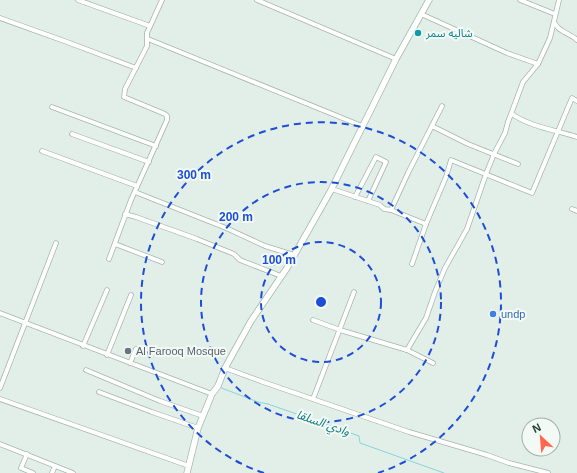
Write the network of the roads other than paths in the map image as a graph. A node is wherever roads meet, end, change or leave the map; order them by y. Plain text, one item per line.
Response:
1 (78, 0) edge
2 (162, 0) edge
3 (257, 0) edge
4 (429, 0) edge
5 (520, 0) edge
6 (559, 0) edge
7 (422, 14) junction
8 (555, 14) junction
9 (0, 18) edge
10 (554, 22) junction
11 (150, 26) junction
12 (148, 40) junction
13 (577, 40) edge
14 (396, 59) junction
15 (538, 64) junction
16 (136, 68) junction
17 (577, 100) edge
18 (442, 106) dead end
19 (52, 107) dead end
20 (512, 114) junction
21 (362, 126) junction
22 (432, 126) junction
23 (558, 131) junction
24 (72, 134) dead end
25 (577, 137) edge
26 (156, 146) junction
27 (42, 151) dead end
28 (494, 154) junction
29 (149, 162) junction
30 (518, 164) dead end
31 (486, 174) junction
32 (137, 186) junction
33 (332, 189) junction
34 (135, 192) junction
35 (355, 197) junction
36 (368, 201) junction
37 (391, 210) junction
38 (125, 214) junction
39 (426, 224) junction
40 (56, 243) dead end
41 (115, 244) junction
42 (294, 255) junction
43 (109, 259) dead end
44 (162, 262) dead end
45 (412, 264) dead end
46 (281, 276) junction
47 (107, 290) dead end
48 (354, 292) dead end
49 (132, 296) dead end
50 (0, 313) edge
51 (313, 320) dead end
52 (25, 323) junction
53 (340, 330) junction
54 (83, 346) junction
55 (136, 349) dead end
56 (407, 350) junction
57 (107, 355) junction
58 (130, 363) junction
59 (433, 363) dead end
60 (225, 368) junction
61 (86, 370) dead end
62 (0, 388) edge
63 (99, 392) dead end
64 (212, 394) junction
65 (0, 399) edge
66 (313, 399) junction
67 (203, 416) junction
68 (198, 428) junction
69 (0, 444) edge
70 (27, 454) junction
71 (55, 466) junction
72 (189, 466) junction
73 (67, 472) edge
74 (33, 473) edge
75 (52, 473) edge
76 (73, 473) edge
77 (187, 473) edge
78 (548, 473) edge

1 - 11 street
2 - 11 street
3 - 14 street
4 - 7 street
5 - 8 street
6 - 8 street
7 - 14 street
7 - 15 street
8 - 10 street
9 - 16 street
10 - 13 street
10 - 15 street
11 - 12 street
12 - 16 street
12 - 21 street
14 - 21 street
15 - 20 street
16 - 26 street
17 - 23 street
18 - 22 street
19 - 26 street
20 - 23 street
20 - 28 street
21 - 33 street
22 - 28 street
22 - 37 street
23 - 25 street
23 - 31 street
24 - 29 street
26 - 29 street
27 - 32 street
28 - 30 street
28 - 31 street
29 - 32 street
31 - 39 street
31 - 56 street
32 - 34 street
33 - 35 street
33 - 42 street
34 - 38 street
34 - 42 street
35 - 36 street
35 - 36 street
36 - 37 street
37 - 39 street
38 - 41 street
38 - 46 street
39 - 45 street
40 - 52 street
41 - 43 street
41 - 44 street
42 - 46 street
46 - 60 street
47 - 54 street
48 - 53 street
49 - 57 street
50 - 52 street
51 - 53 street
52 - 54 street
52 - 62 street
53 - 56 street
53 - 66 street
54 - 57 street
55 - 58 street
56 - 59 street
57 - 58 street
58 - 64 street
60 - 64 street
60 - 66 street
61 - 67 street
63 - 68 street
64 - 67 street
65 - 72 street
66 - 78 street
67 - 68 street
68 - 72 street
69 - 70 street
70 - 71 street
70 - 74 street
71 - 73 street
71 - 75 street
72 - 77 street
73 - 76 street

